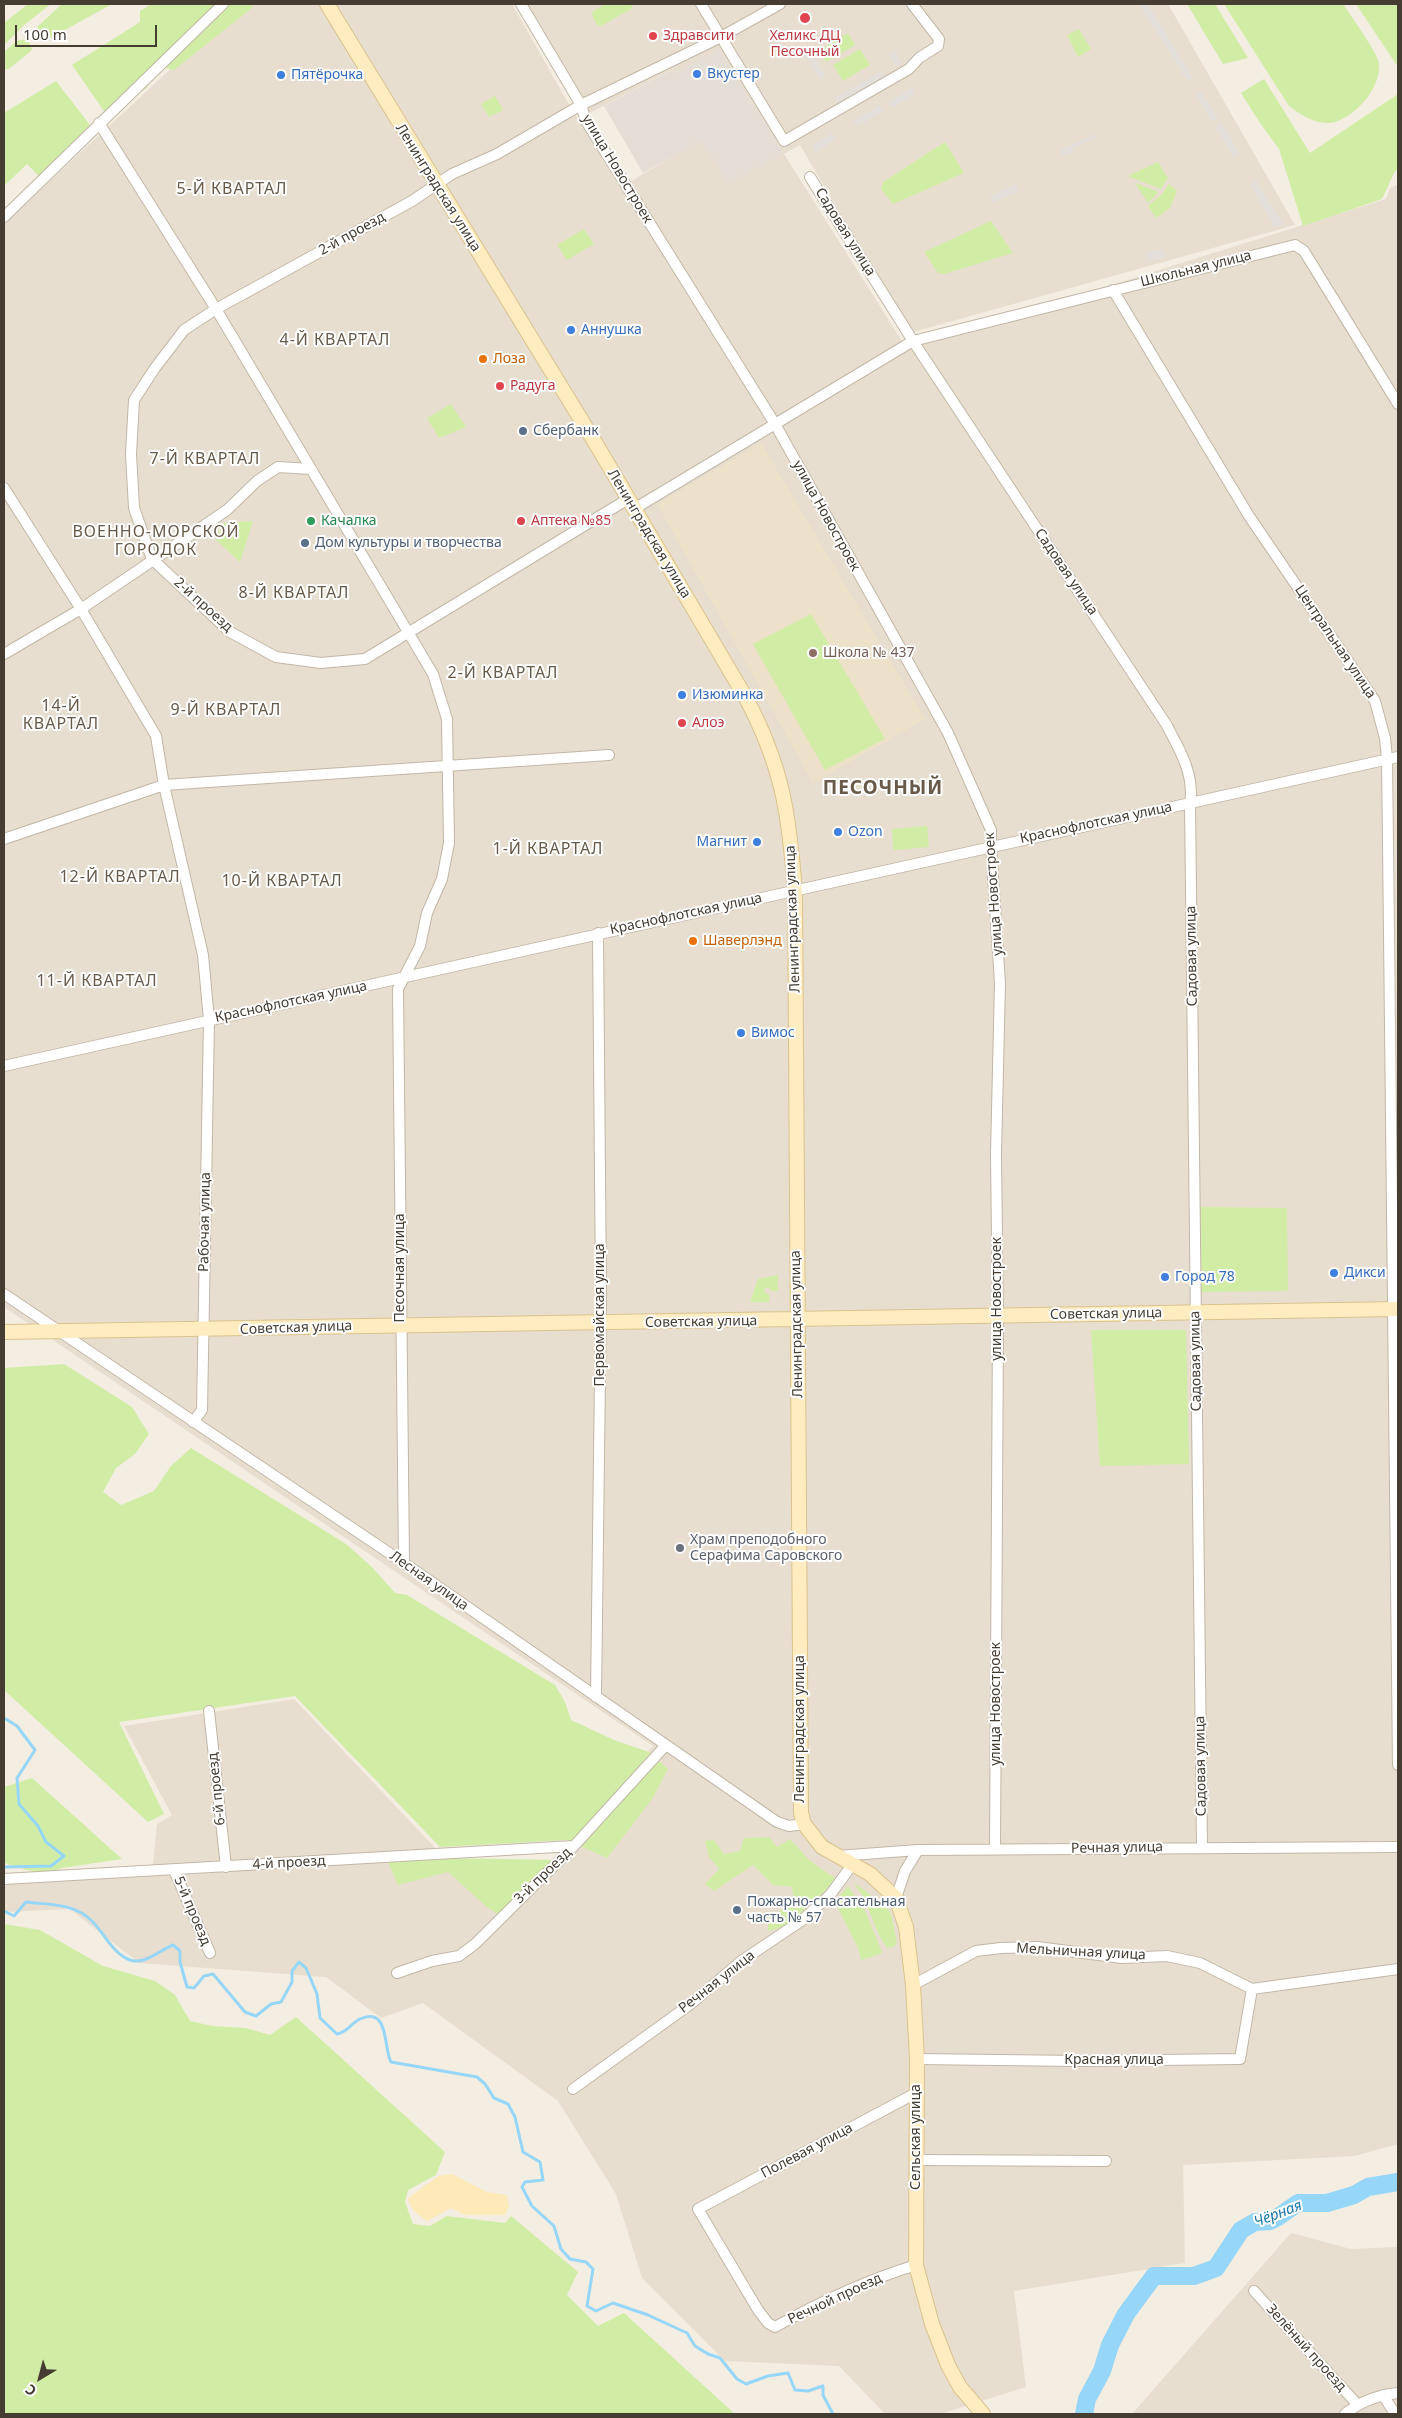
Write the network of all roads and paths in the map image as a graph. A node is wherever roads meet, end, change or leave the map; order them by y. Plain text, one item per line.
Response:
1 (223, 4) edge
2 (328, 4) edge
3 (521, 4) edge
4 (701, 4) edge
5 (780, 4) edge
6 (912, 4) edge
7 (721, 37) junction
8 (581, 105) junction
9 (99, 123) junction
10 (810, 177) dead end
11 (436, 184) junction
12 (4, 217) edge
13 (1113, 290) junction
14 (216, 309) junction
15 (913, 341) junction
16 (1398, 404) edge
17 (774, 424) junction
18 (311, 469) junction
19 (4, 488) edge
20 (631, 504) junction
21 (152, 559) junction
22 (81, 609) junction
23 (409, 634) junction
24 (4, 654) edge
25 (609, 755) dead end
26 (1398, 757) edge
27 (1387, 759) junction
28 (449, 764) junction
29 (164, 785) junction
30 (1190, 803) junction
31 (4, 839) edge
32 (990, 846) junction
33 (795, 892) junction
34 (598, 933) junction
35 (407, 976) junction
36 (209, 1020) junction
37 (4, 1066) edge
38 (4, 1294) edge
39 (1396, 1309) edge
40 (1195, 1312) junction
41 (998, 1316) junction
42 (797, 1320) junction
43 (600, 1324) junction
44 (400, 1325) junction
45 (55, 1330) junction
46 (203, 1330) junction
47 (4, 1332) edge
48 (193, 1422) junction
49 (404, 1563) junction
50 (596, 1697) junction
51 (208, 1711) dead end
52 (666, 1745) junction
53 (1398, 1765) edge
54 (807, 1830) junction
55 (574, 1846) junction
56 (1202, 1847) junction
57 (1398, 1847) edge
58 (918, 1850) junction
59 (995, 1850) junction
60 (835, 1856) junction
61 (852, 1865) junction
62 (226, 1867) junction
63 (174, 1870) junction
64 (4, 1879) edge
65 (896, 1898) junction
66 (210, 1953) dead end
67 (1398, 1968) edge
68 (397, 1973) dead end
69 (913, 1985) junction
70 (1252, 1989) junction
71 (916, 2059) junction
72 (573, 2089) dead end
73 (916, 2093) junction
74 (916, 2160) junction
75 (1106, 2161) dead end
76 (698, 2209) joint
77 (916, 2265) junction
78 (1254, 2291) dead end
79 (1398, 2393) edge
80 (1384, 2395) junction
81 (1357, 2404) junction
82 (983, 2414) edge
83 (1345, 2414) edge
84 (1395, 2414) edge

1 - 9 street
2 - 11 main road, Ленинградская улица
3 - 8 street, улица Новостроек
4 - 7 street
5 - 7 street, 2-й проезд
6 - 7 street
7 - 8 street, 2-й проезд
8 - 11 street, 2-й проезд
8 - 17 street, улица Новостроек
9 - 12 street
9 - 14 street, Песочная улица
10 - 15 street, Садовая улица
11 - 14 street, 2-й проезд
11 - 20 main road, Ленинградская улица
13 - 15 street, Школьная улица
13 - 16 street, Школьная улица
13 - 27 street, Центральная улица
14 - 18 street, Песочная улица
14 - 21 street, 2-й проезд
15 - 17 street, Школьная улица
15 - 30 street, Садовая улица
17 - 20 street, 2-й проезд
17 - 32 street, улица Новостроек
18 - 21 street
18 - 23 street, Песочная улица
19 - 22 street, Рабочая улица
20 - 23 street, 2-й проезд
20 - 33 main road, Ленинградская улица
21 - 22 street
21 - 23 street, 2-й проезд
22 - 24 street
22 - 29 street, Рабочая улица
23 - 28 street, Песочная улица
25 - 28 street
26 - 27 street, Краснофлотская улица
27 - 30 street, Краснофлотская улица
27 - 39 street, Центральная улица
28 - 29 street
28 - 35 street, Песочная улица
29 - 31 street
29 - 36 street, Рабочая улица
30 - 32 street, Краснофлотская улица
30 - 40 street, Садовая улица
32 - 33 street, Краснофлотская улица
32 - 41 street, улица Новостроек
33 - 34 street, Краснофлотская улица
33 - 42 main road, Ленинградская улица
34 - 35 street, Краснофлотская улица
34 - 43 street, Первомайская улица
35 - 36 street, Краснофлотская улица
35 - 44 street, Песочная улица
36 - 37 street, Краснофлотская улица
36 - 46 street, Рабочая улица
38 - 45 street, Лесная улица
39 - 40 main road, Советская улица
39 - 53 street, Центральная улица
40 - 41 main road, Советская улица
40 - 56 street, Садовая улица
41 - 42 main road, Советская улица
41 - 59 street, улица Новостроек
42 - 43 main road, Советская улица
42 - 54 main road, Ленинградская улица
43 - 44 main road, Советская улица
43 - 50 street, Первомайская улица
44 - 46 main road, Советская улица
44 - 49 street, Песочная улица
45 - 46 main road, Советская улица
45 - 47 main road, Советская улица
45 - 48 street, Лесная улица
46 - 48 street, Рабочая улица
48 - 49 street, Лесная улица
49 - 50 street, Лесная улица
50 - 52 street, Лесная улица
51 - 62 street, 6-й проезд
52 - 54 street, Лесная улица
52 - 55 street, 3-й проезд
54 - 60 main road
55 - 62 street, 4-й проезд
55 - 68 street, 3-й проезд
56 - 57 street, Речная улица
56 - 59 street, Речная улица
58 - 59 street, Речная улица
58 - 60 street, Речная улица
58 - 65 street
60 - 61 main road
61 - 65 main road
61 - 72 street, Речная улица
62 - 63 street, 4-й проезд
63 - 64 street, 4-й проезд
63 - 66 street, 5-й проезд
65 - 69 main road, Сельская улица
67 - 70 street
69 - 70 street, Мельничная улица
69 - 71 main road, Сельская улица
70 - 71 street, Красная улица
71 - 73 main road, Сельская улица
73 - 74 main road, Сельская улица
73 - 76 street, Полевая улица
74 - 75 street
74 - 77 main road, Сельская улица
76 - 77 street, Речной проезд
77 - 82 main road, Сельская улица
78 - 81 street, Зелёный проезд
79 - 80 street
80 - 81 street
80 - 84 street
81 - 83 street

